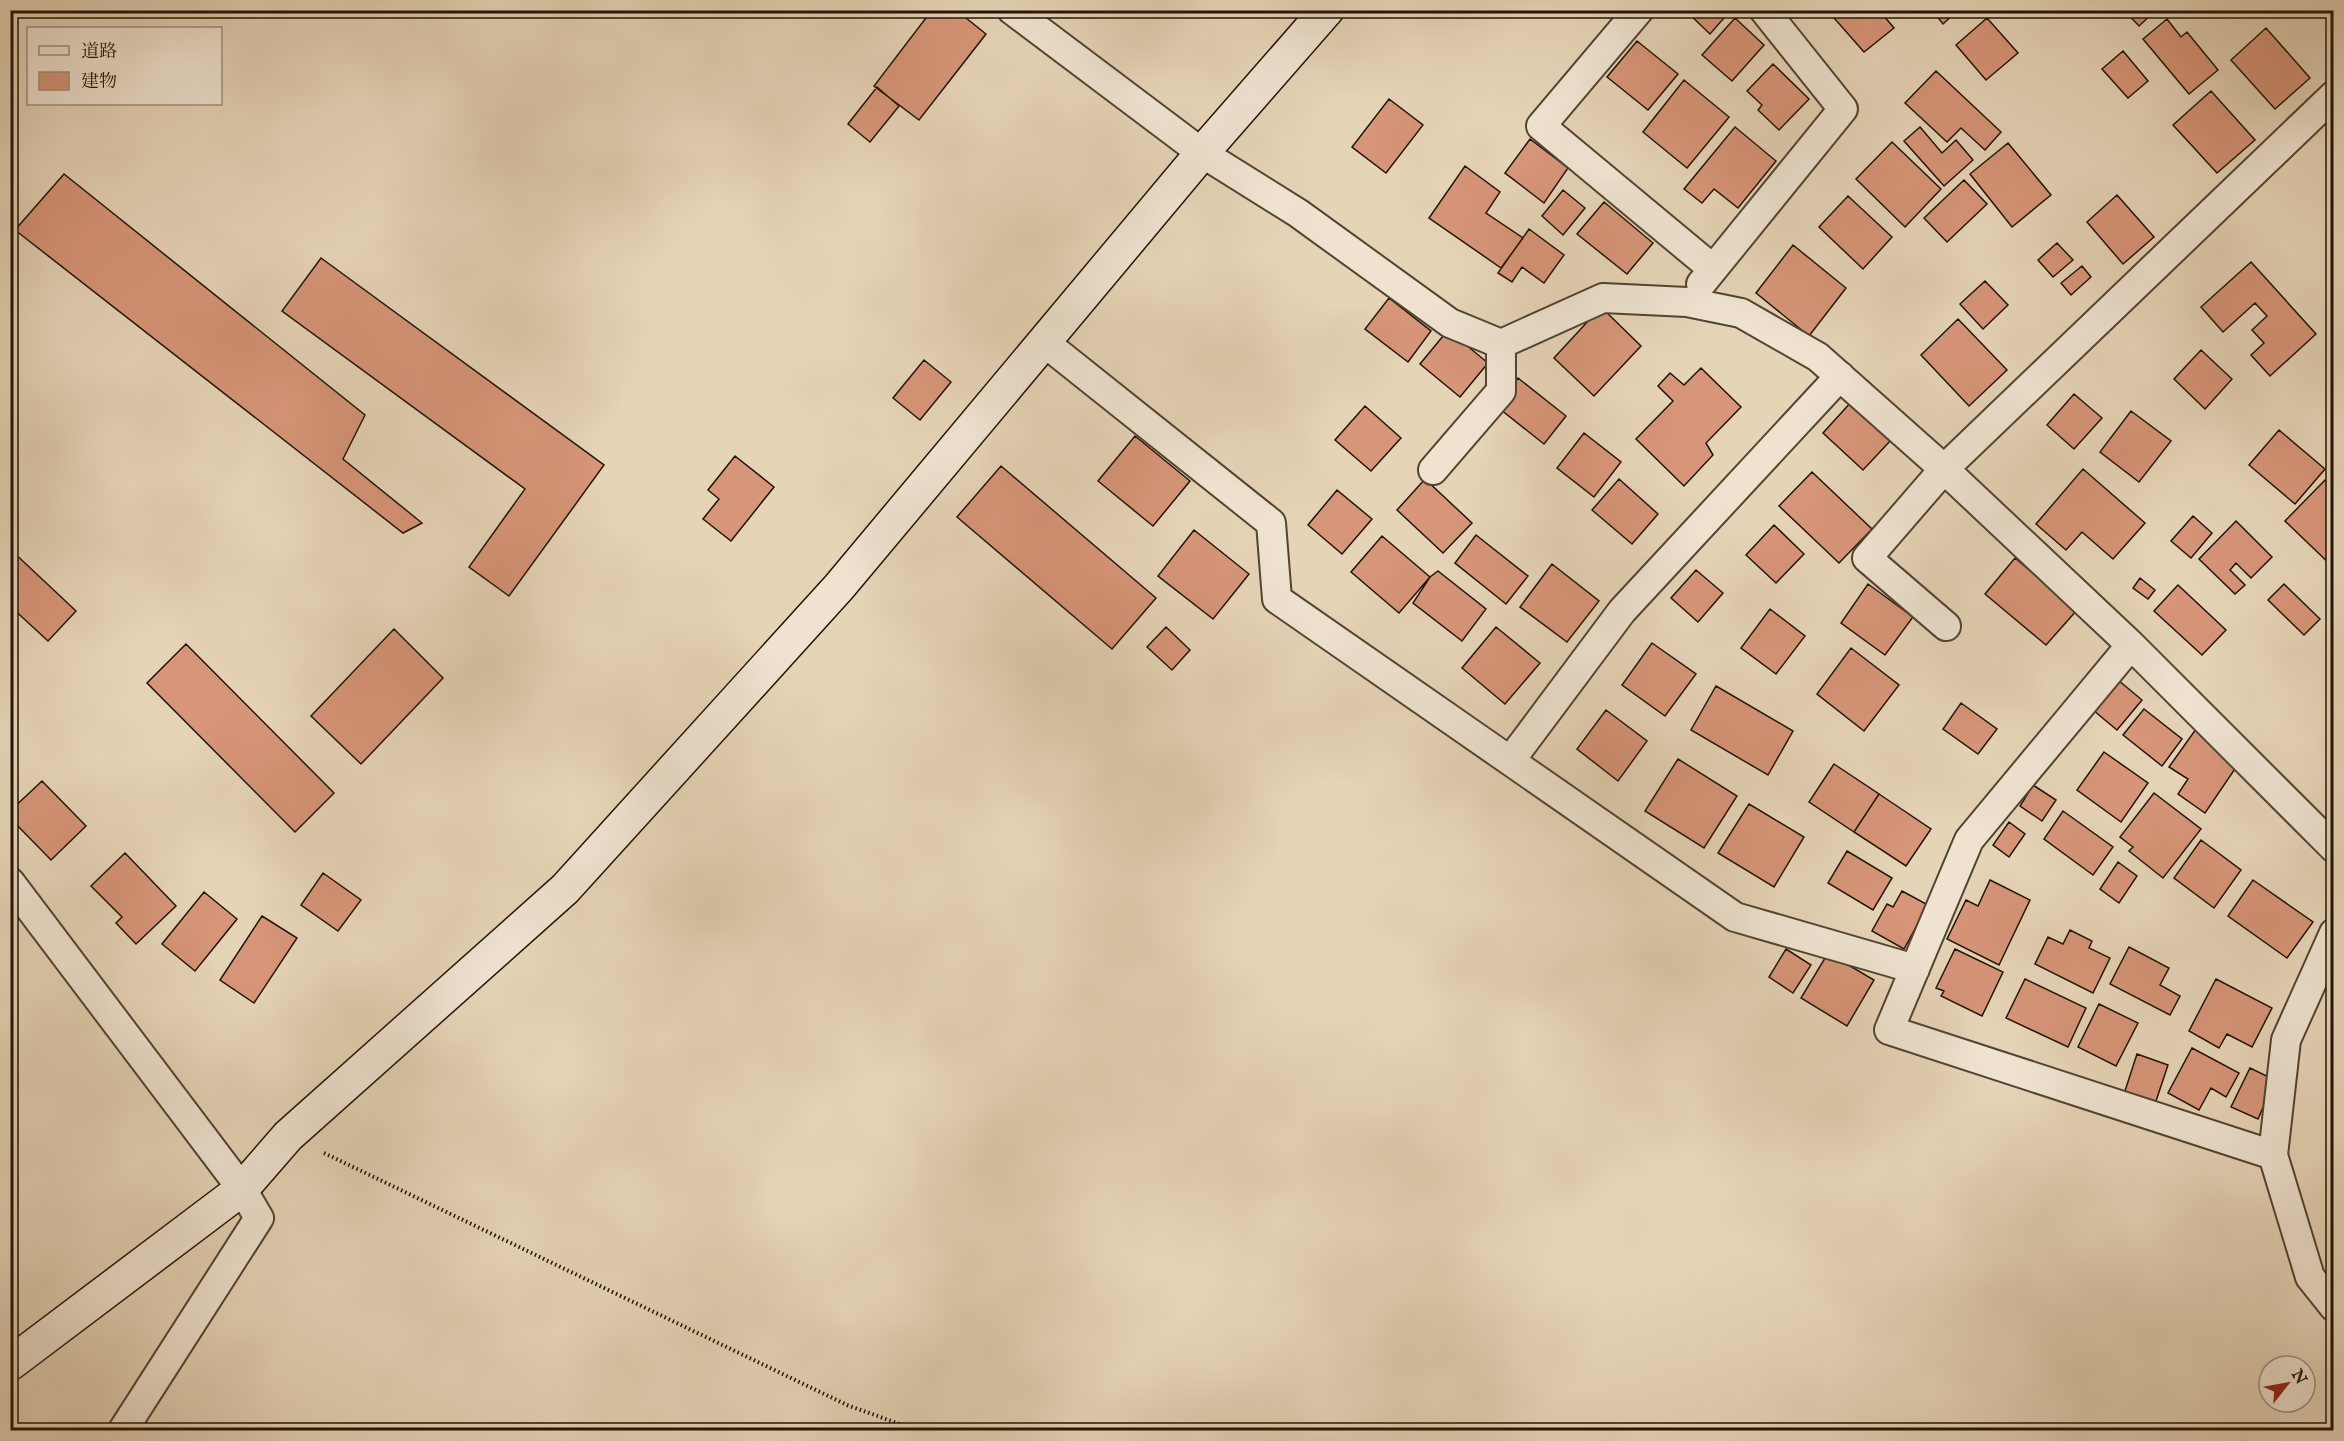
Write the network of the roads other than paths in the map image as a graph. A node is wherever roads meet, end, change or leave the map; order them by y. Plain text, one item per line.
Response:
1 (1012, 10) edge
2 (1327, 10) edge
3 (1639, 10) edge
4 (1764, 10) edge
5 (2334, 95) edge
6 (1202, 153) junction
7 (1713, 269) junction
8 (1687, 302) junction
9 (1044, 342) junction
10 (1501, 344) junction
11 (1840, 376) junction
12 (1944, 469) junction
13 (1432, 470) dead end
14 (1946, 626) dead end
15 (2131, 645) junction
16 (1510, 761) junction
17 (2334, 848) edge
18 (10, 882) edge
19 (2334, 933) edge
20 (1915, 969) junction
21 (2272, 1155) junction
22 (242, 1189) junction
23 (2334, 1307) edge
24 (10, 1364) edge
25 (123, 1431) edge

1 - 6 street
2 - 6 street
3 - 7 street
4 - 7 street
5 - 12 street
6 - 9 street
6 - 10 street
7 - 8 street
8 - 10 street
8 - 11 street
9 - 16 street
9 - 22 street
10 - 13 street
11 - 12 street
11 - 16 street
12 - 14 street
12 - 15 street
15 - 17 street
15 - 20 street
16 - 20 street
18 - 22 street
19 - 21 street
20 - 21 street
21 - 23 street
22 - 24 street
22 - 25 street

